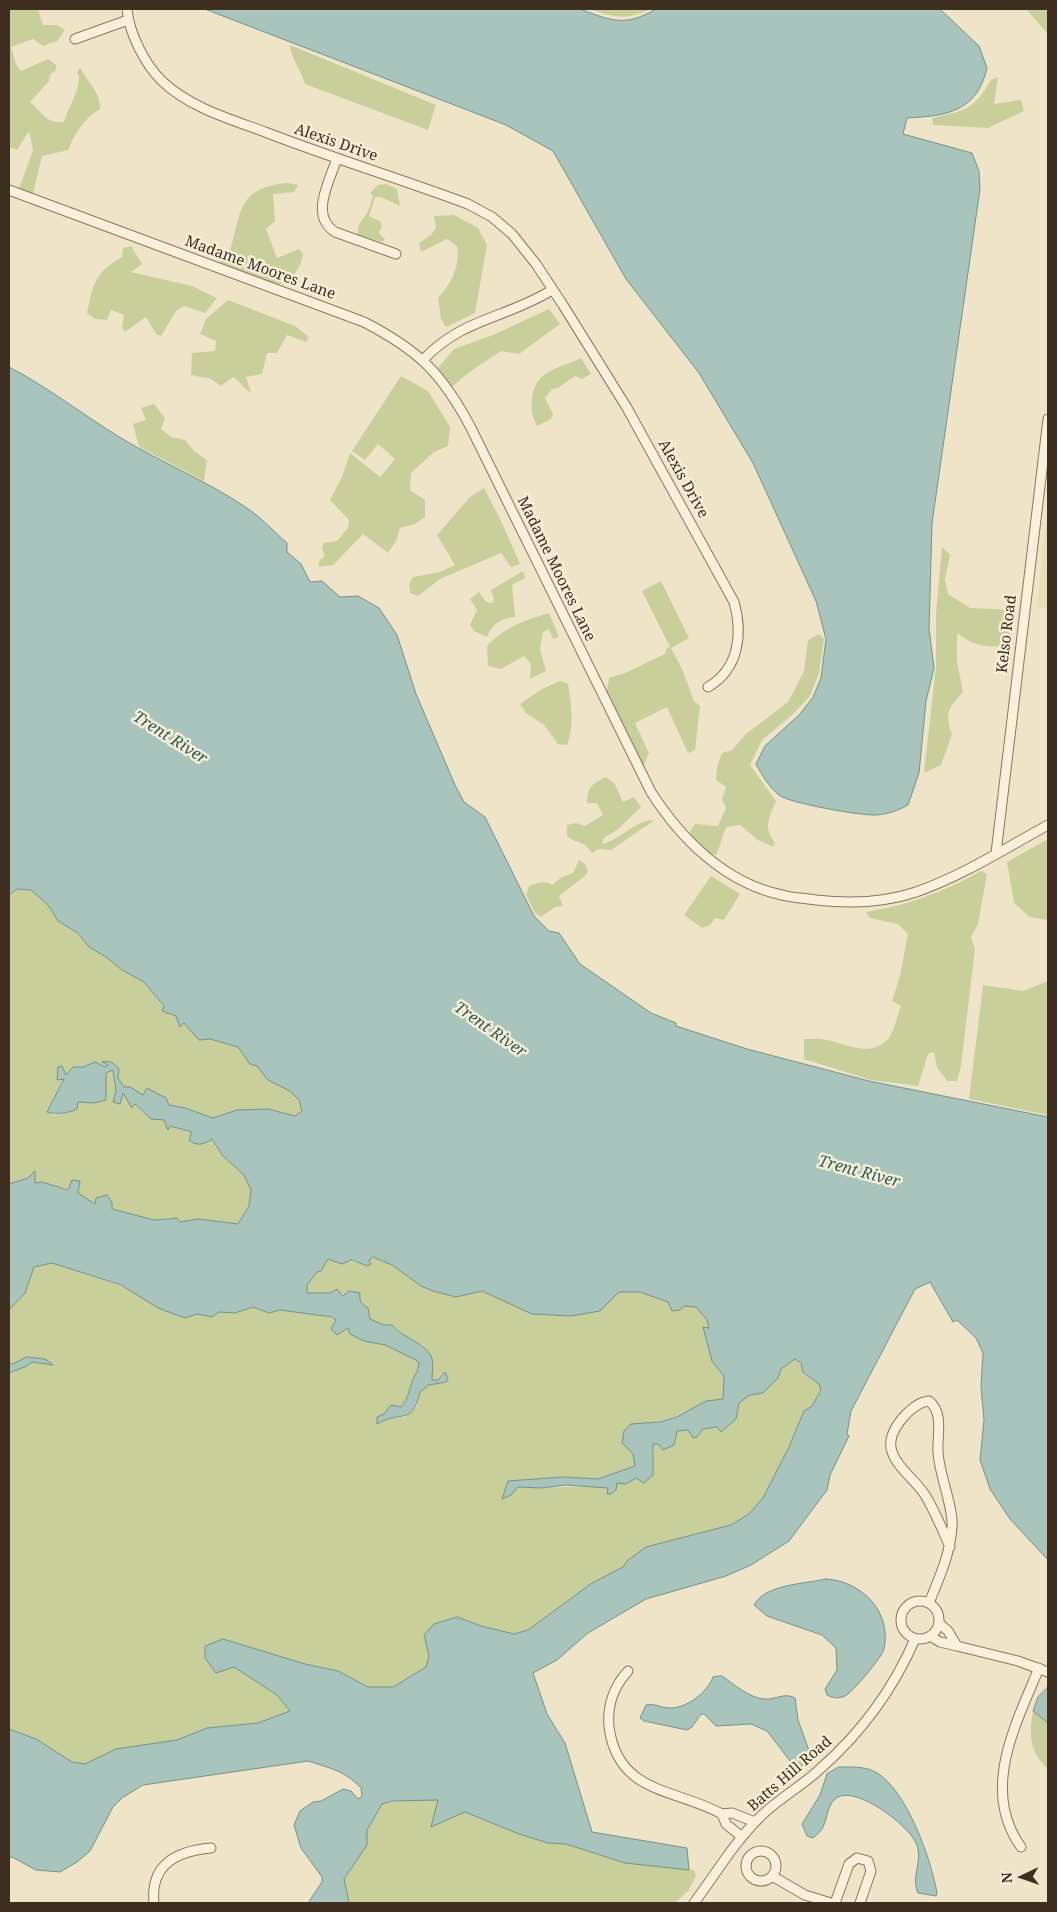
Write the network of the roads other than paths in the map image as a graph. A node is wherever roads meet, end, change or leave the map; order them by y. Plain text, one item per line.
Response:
1 (127, 9) edge
2 (128, 20) junction
3 (75, 39) dead end
4 (338, 158) junction
5 (9, 190) edge
6 (396, 254) dead end
7 (552, 290) junction
8 (423, 360) junction
9 (1048, 419) edge
10 (708, 687) dead end
11 (1048, 825) edge
12 (996, 853) junction
13 (948, 1507) junction
14 (934, 1513) junction
15 (950, 1547) junction
16 (929, 1603) junction
17 (938, 1623) junction
18 (930, 1636) junction
19 (915, 1639) junction
20 (958, 1646) junction
21 (1039, 1668) junction
22 (628, 1671) dead end
23 (1048, 1672) edge
24 (722, 1814) junction
25 (755, 1822) junction
26 (742, 1837) junction
27 (735, 1846) junction
28 (1021, 1847) dead end
29 (211, 1848) dead end
30 (749, 1858) junction
31 (772, 1876) junction
32 (154, 1903) edge
33 (694, 1903) edge
34 (830, 1903) edge
35 (835, 1903) edge
36 (860, 1903) edge

1 - 2 street, Alexis Drive
2 - 3 street
2 - 4 street, Alexis Drive
4 - 6 street
4 - 7 street, Alexis Drive
5 - 8 street, Madame Moores Lane
7 - 8 street
7 - 10 street, Alexis Drive
8 - 12 street, Madame Moores Lane
9 - 12 street, Kelso Road
11 - 12 street, Madame Moores Lane
13 - 14 street
13 - 14 street
13 - 15 street
14 - 15 street
15 - 16 street
16 - 17 street
16 - 19 street
17 - 18 street
17 - 20 street
18 - 19 street
18 - 20 street
19 - 25 street, Batts Hill Road
20 - 21 street
21 - 23 street
21 - 28 street
22 - 24 street
24 - 25 street
24 - 26 street
25 - 26 street, Batts Hill Road
26 - 27 street, Batts Hill Road
27 - 30 street
27 - 33 street, Batts Hill Road
29 - 32 street
30 - 31 street
30 - 31 street
31 - 34 street
35 - 36 street

